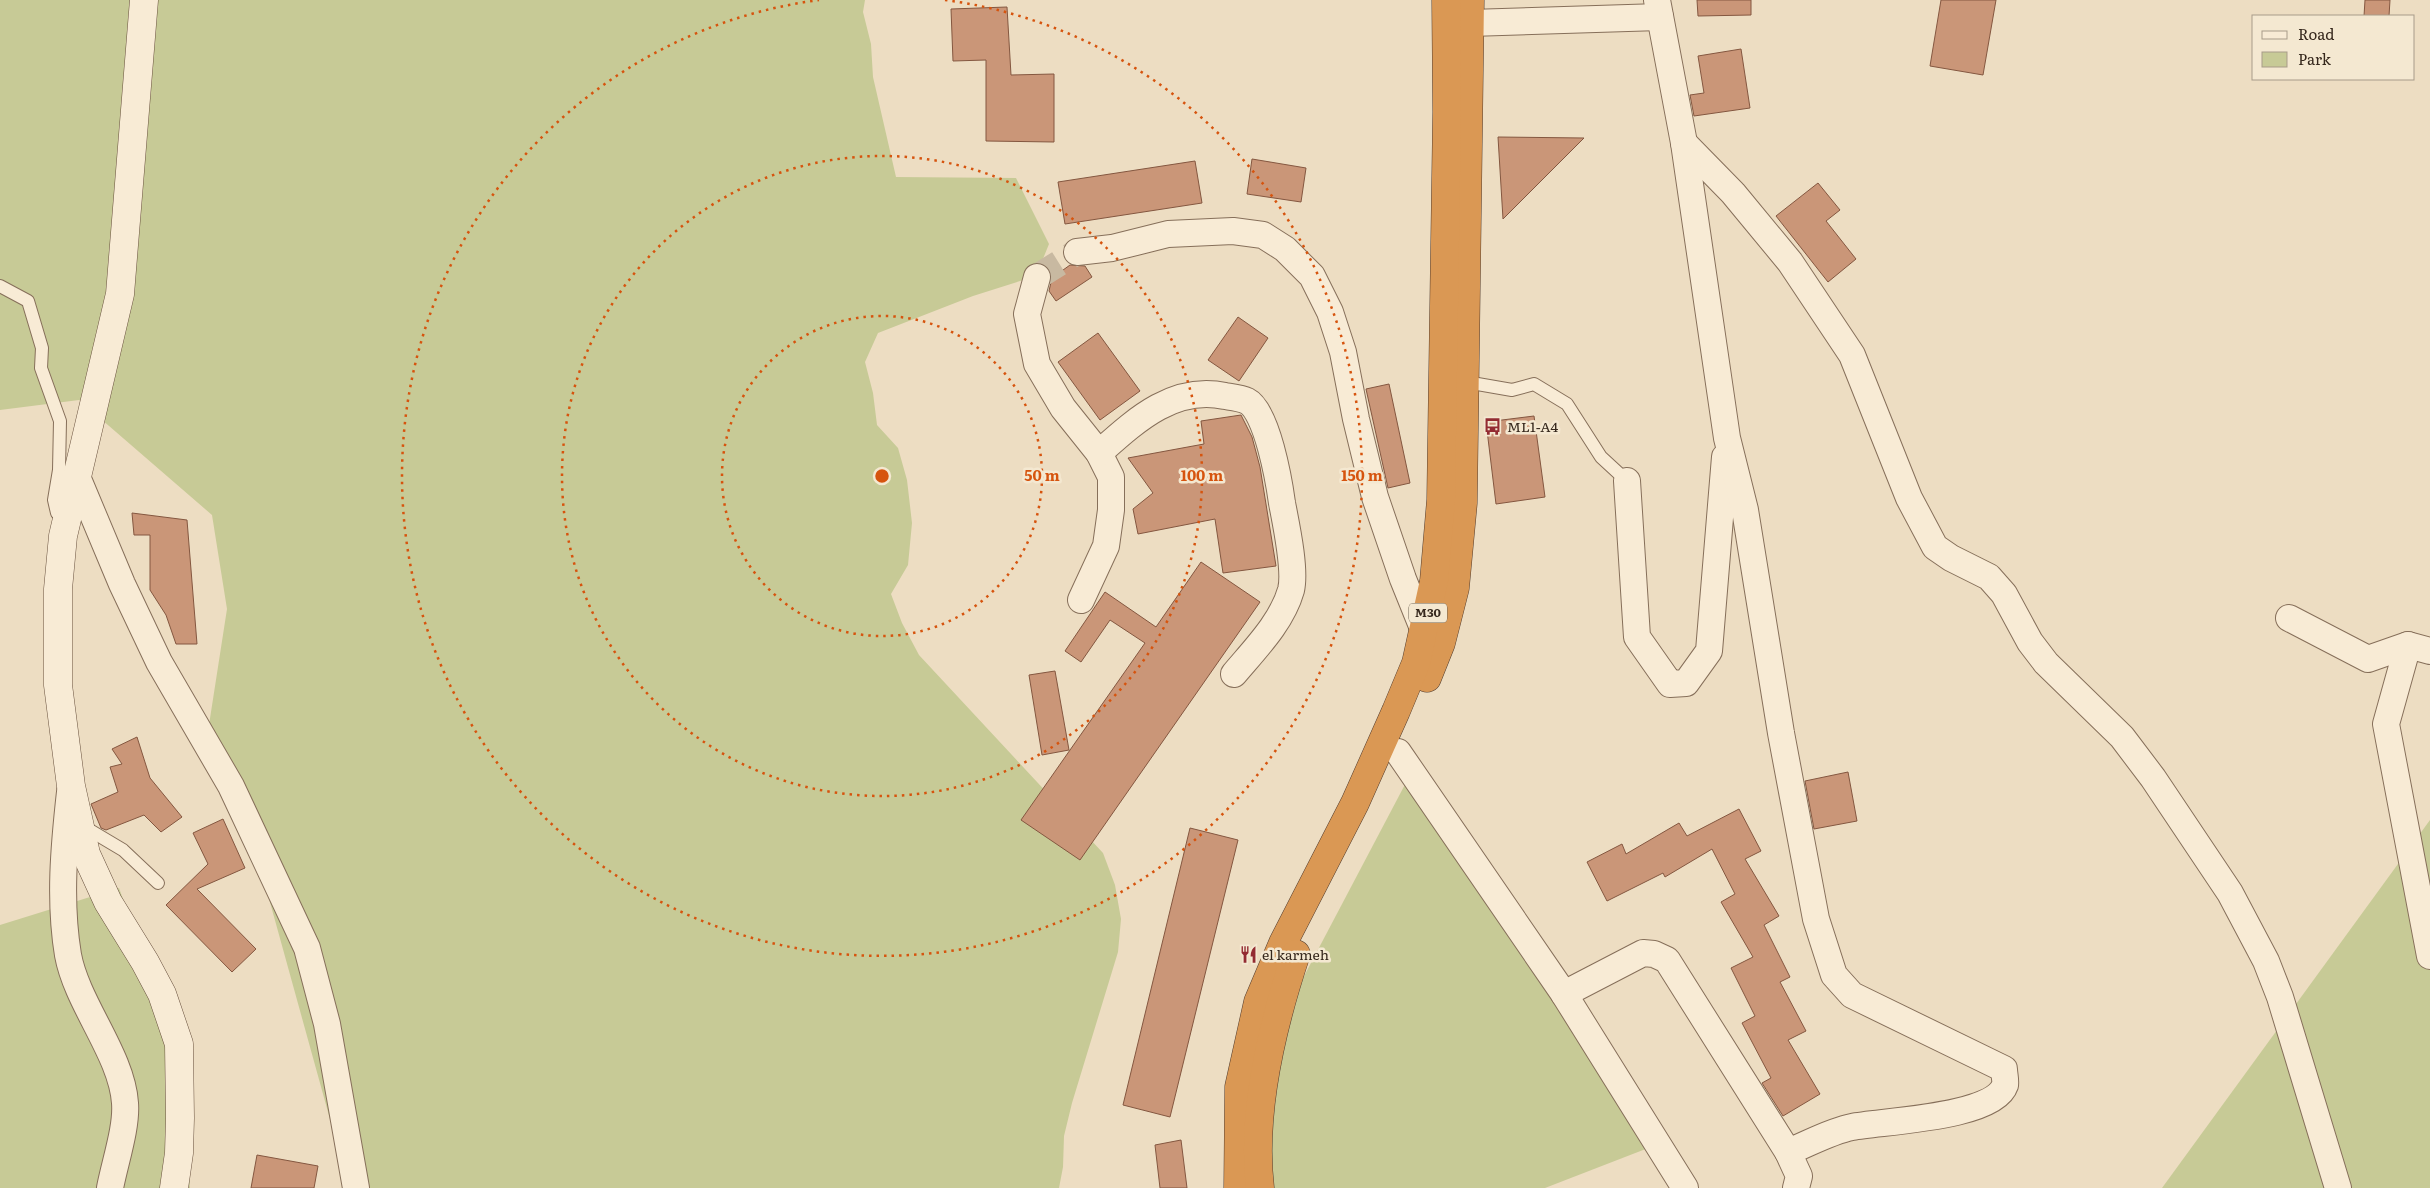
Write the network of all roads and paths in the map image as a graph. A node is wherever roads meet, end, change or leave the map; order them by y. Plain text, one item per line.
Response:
1 (144, 0) edge
2 (1446, 0) edge
3 (1658, 8) edge
4 (1470, 11) edge
5 (1684, 143) junction
6 (1077, 252) tunnel mouth
7 (1036, 277) tunnel mouth
8 (0, 286) edge
9 (1466, 382) junction
10 (1727, 438) junction
11 (1099, 452) junction
12 (78, 479) junction
13 (1626, 481) joint
14 (67, 520) junction
15 (1082, 600) dead end
16 (2288, 618) dead end
17 (1424, 631) junction
18 (2419, 648) edge
19 (1234, 674) dead end
20 (1398, 752) junction
21 (71, 786) junction
22 (80, 825) junction
23 (158, 884) dead end
24 (2430, 956) edge
25 (1564, 994) junction
26 (1788, 1152) junction
27 (110, 1188) edge
28 (174, 1188) edge
29 (356, 1188) edge
30 (1238, 1188) edge
31 (1260, 1188) edge
32 (1685, 1188) edge
33 (1796, 1188) edge
34 (2338, 1188) edge

1 - 12 main road
2 - 17 highway, M30
3 - 4 street
3 - 5 street
4 - 9 highway, M30
5 - 10 street
5 - 34 street
6 - 17 street
7 - 11 street
8 - 14 lane
9 - 13 lane
9 - 20 highway, M30
10 - 13 street
10 - 26 street
11 - 15 street
11 - 19 street
12 - 14 main road
12 - 29 street
14 - 21 main road
16 - 18 street
17 - 30 highway, M30
18 - 24 street
20 - 25 street
20 - 31 highway, M30
21 - 22 main road
21 - 27 street
22 - 23 lane
22 - 28 main road
25 - 26 street
25 - 32 street
26 - 33 street

